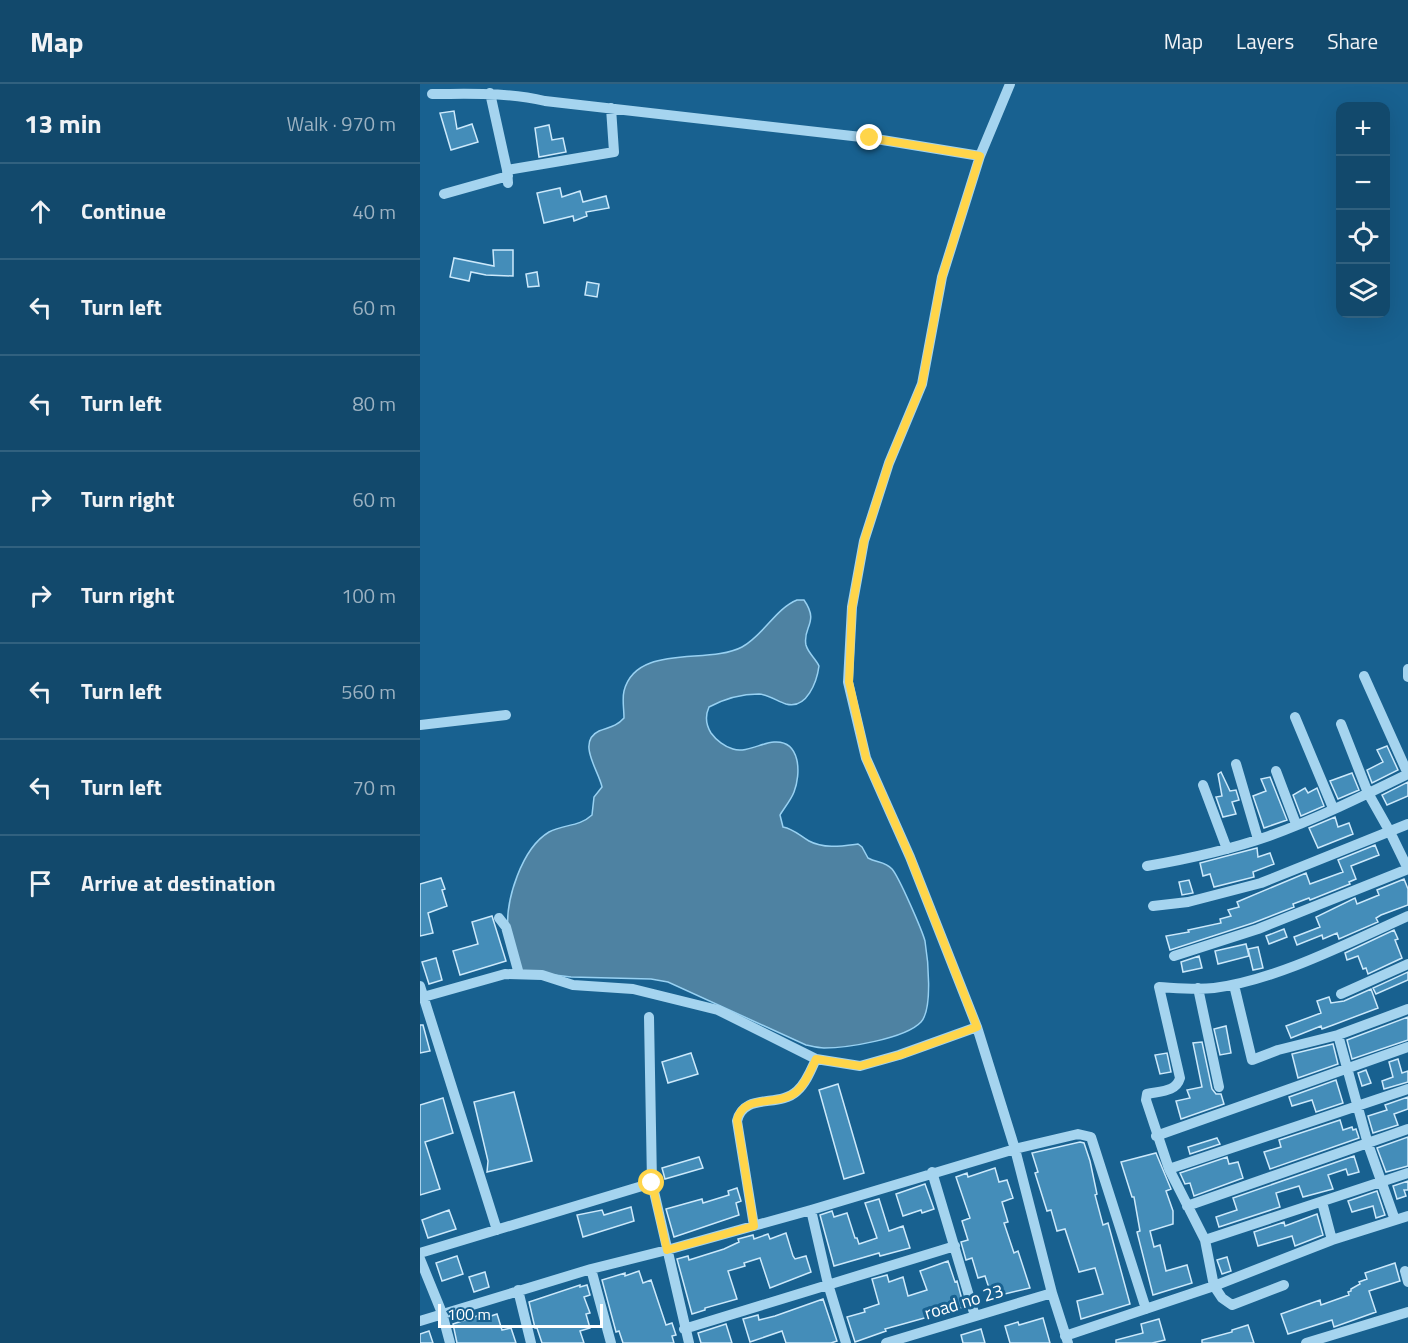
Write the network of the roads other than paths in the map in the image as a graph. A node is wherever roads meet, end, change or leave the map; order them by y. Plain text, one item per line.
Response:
1 (1010, 84) edge
2 (490, 93) junction
3 (432, 94) dead end
4 (611, 108) junction
5 (980, 156) junction
6 (508, 176) junction
7 (444, 194) dead end
8 (1408, 669) edge
9 (1364, 676) dead end
10 (1408, 677) edge
11 (506, 715) dead end
12 (1295, 717) dead end
13 (1341, 724) dead end
14 (420, 725) edge
15 (1236, 764) dead end
16 (1276, 771) dead end
17 (1408, 774) edge
18 (1203, 785) dead end
19 (1368, 794) junction
20 (1334, 808) junction
21 (1296, 824) junction
22 (1408, 824) edge
23 (1390, 832) junction
24 (1258, 839) junction
25 (1227, 849) junction
26 (1147, 866) dead end
27 (1408, 869) edge
28 (1152, 906) dead end
29 (1408, 916) edge
30 (499, 918) dead end
31 (1174, 956) dead end
32 (1408, 964) edge
33 (519, 974) junction
34 (1234, 985) junction
35 (420, 986) edge
36 (1198, 988) junction
37 (1341, 994) dead end
38 (422, 998) edge
39 (1408, 1009) edge
40 (649, 1017) dead end
41 (977, 1027) junction
42 (1338, 1035) junction
43 (1408, 1047) edge
44 (816, 1059) junction
45 (1348, 1068) junction
46 (1219, 1087) dead end
47 (1408, 1089) edge
48 (1358, 1106) junction
49 (1408, 1129) edge
50 (1156, 1136) junction
51 (1368, 1144) junction
52 (1015, 1149) junction
53 (1169, 1169) junction
54 (932, 1172) junction
55 (1408, 1173) edge
56 (652, 1183) junction
57 (1382, 1183) junction
58 (1322, 1202) junction
59 (1187, 1206) junction
60 (811, 1210) junction
61 (1408, 1215) edge
62 (1395, 1220) junction
63 (754, 1226) junction
64 (497, 1230) junction
65 (1204, 1240) junction
66 (1332, 1240) junction
67 (955, 1246) junction
68 (667, 1250) junction
69 (420, 1253) edge
70 (420, 1259) edge
71 (591, 1269) junction
72 (1405, 1271) dead end
73 (1408, 1282) edge
74 (828, 1284) junction
75 (1284, 1285) dead end
76 (1214, 1286) junction
77 (518, 1290) junction
78 (1052, 1293) junction
79 (1146, 1309) junction
80 (1408, 1312) edge
81 (442, 1313) junction
82 (975, 1316) junction
83 (420, 1321) edge
84 (684, 1329) junction
85 (923, 1338) edge
86 (1066, 1339) edge
87 (450, 1343) edge
88 (531, 1343) edge
89 (611, 1343) edge
90 (688, 1343) edge
91 (846, 1343) edge
92 (886, 1343) edge
93 (1306, 1343) edge

1 - 5 street
2 - 3 street
2 - 4 street
2 - 6 street
4 - 5 street
4 - 6 street
5 - 41 street
6 - 7 street
8 - 10 street
9 - 17 street
11 - 14 street
12 - 20 street
13 - 19 street
15 - 24 street
16 - 21 street
17 - 19 street
18 - 25 street
19 - 20 street
19 - 23 street
20 - 21 street
21 - 24 street
22 - 23 street
23 - 27 street
23 - 28 street
24 - 25 street
25 - 26 street
27 - 31 street
29 - 34 street
30 - 33 street
32 - 37 street
33 - 38 street
33 - 44 street
34 - 36 street
34 - 42 street
35 - 38 street
36 - 46 street
36 - 50 street
38 - 64 street
39 - 42 street
40 - 56 street
41 - 44 street
41 - 52 street
42 - 45 street
43 - 45 street
44 - 63 street
45 - 48 street
45 - 50 street
47 - 48 street
48 - 51 street
48 - 53 street
49 - 51 street
50 - 53 street
51 - 57 street
51 - 59 street
52 - 54 street
52 - 78 street
52 - 79 street
53 - 59 street
54 - 60 street
54 - 67 street
55 - 57 street
56 - 64 street
56 - 68 street
57 - 58 street
57 - 62 street
58 - 65 street
58 - 66 street
59 - 65 street
60 - 63 street
60 - 74 street
61 - 62 street
62 - 66 street
63 - 68 street
64 - 69 street
65 - 76 street
66 - 76 street
67 - 74 street
67 - 82 street
68 - 71 street
68 - 84 street
70 - 81 street
71 - 77 street
71 - 89 street
72 - 73 street
74 - 84 street
74 - 91 street
75 - 76 street
76 - 79 street
77 - 81 street
77 - 88 street
78 - 82 street, road no 23
78 - 86 street
79 - 86 street
80 - 93 street
81 - 83 street
81 - 87 street
82 - 85 street, road no 23
84 - 90 street
85 - 92 street, road no 23

